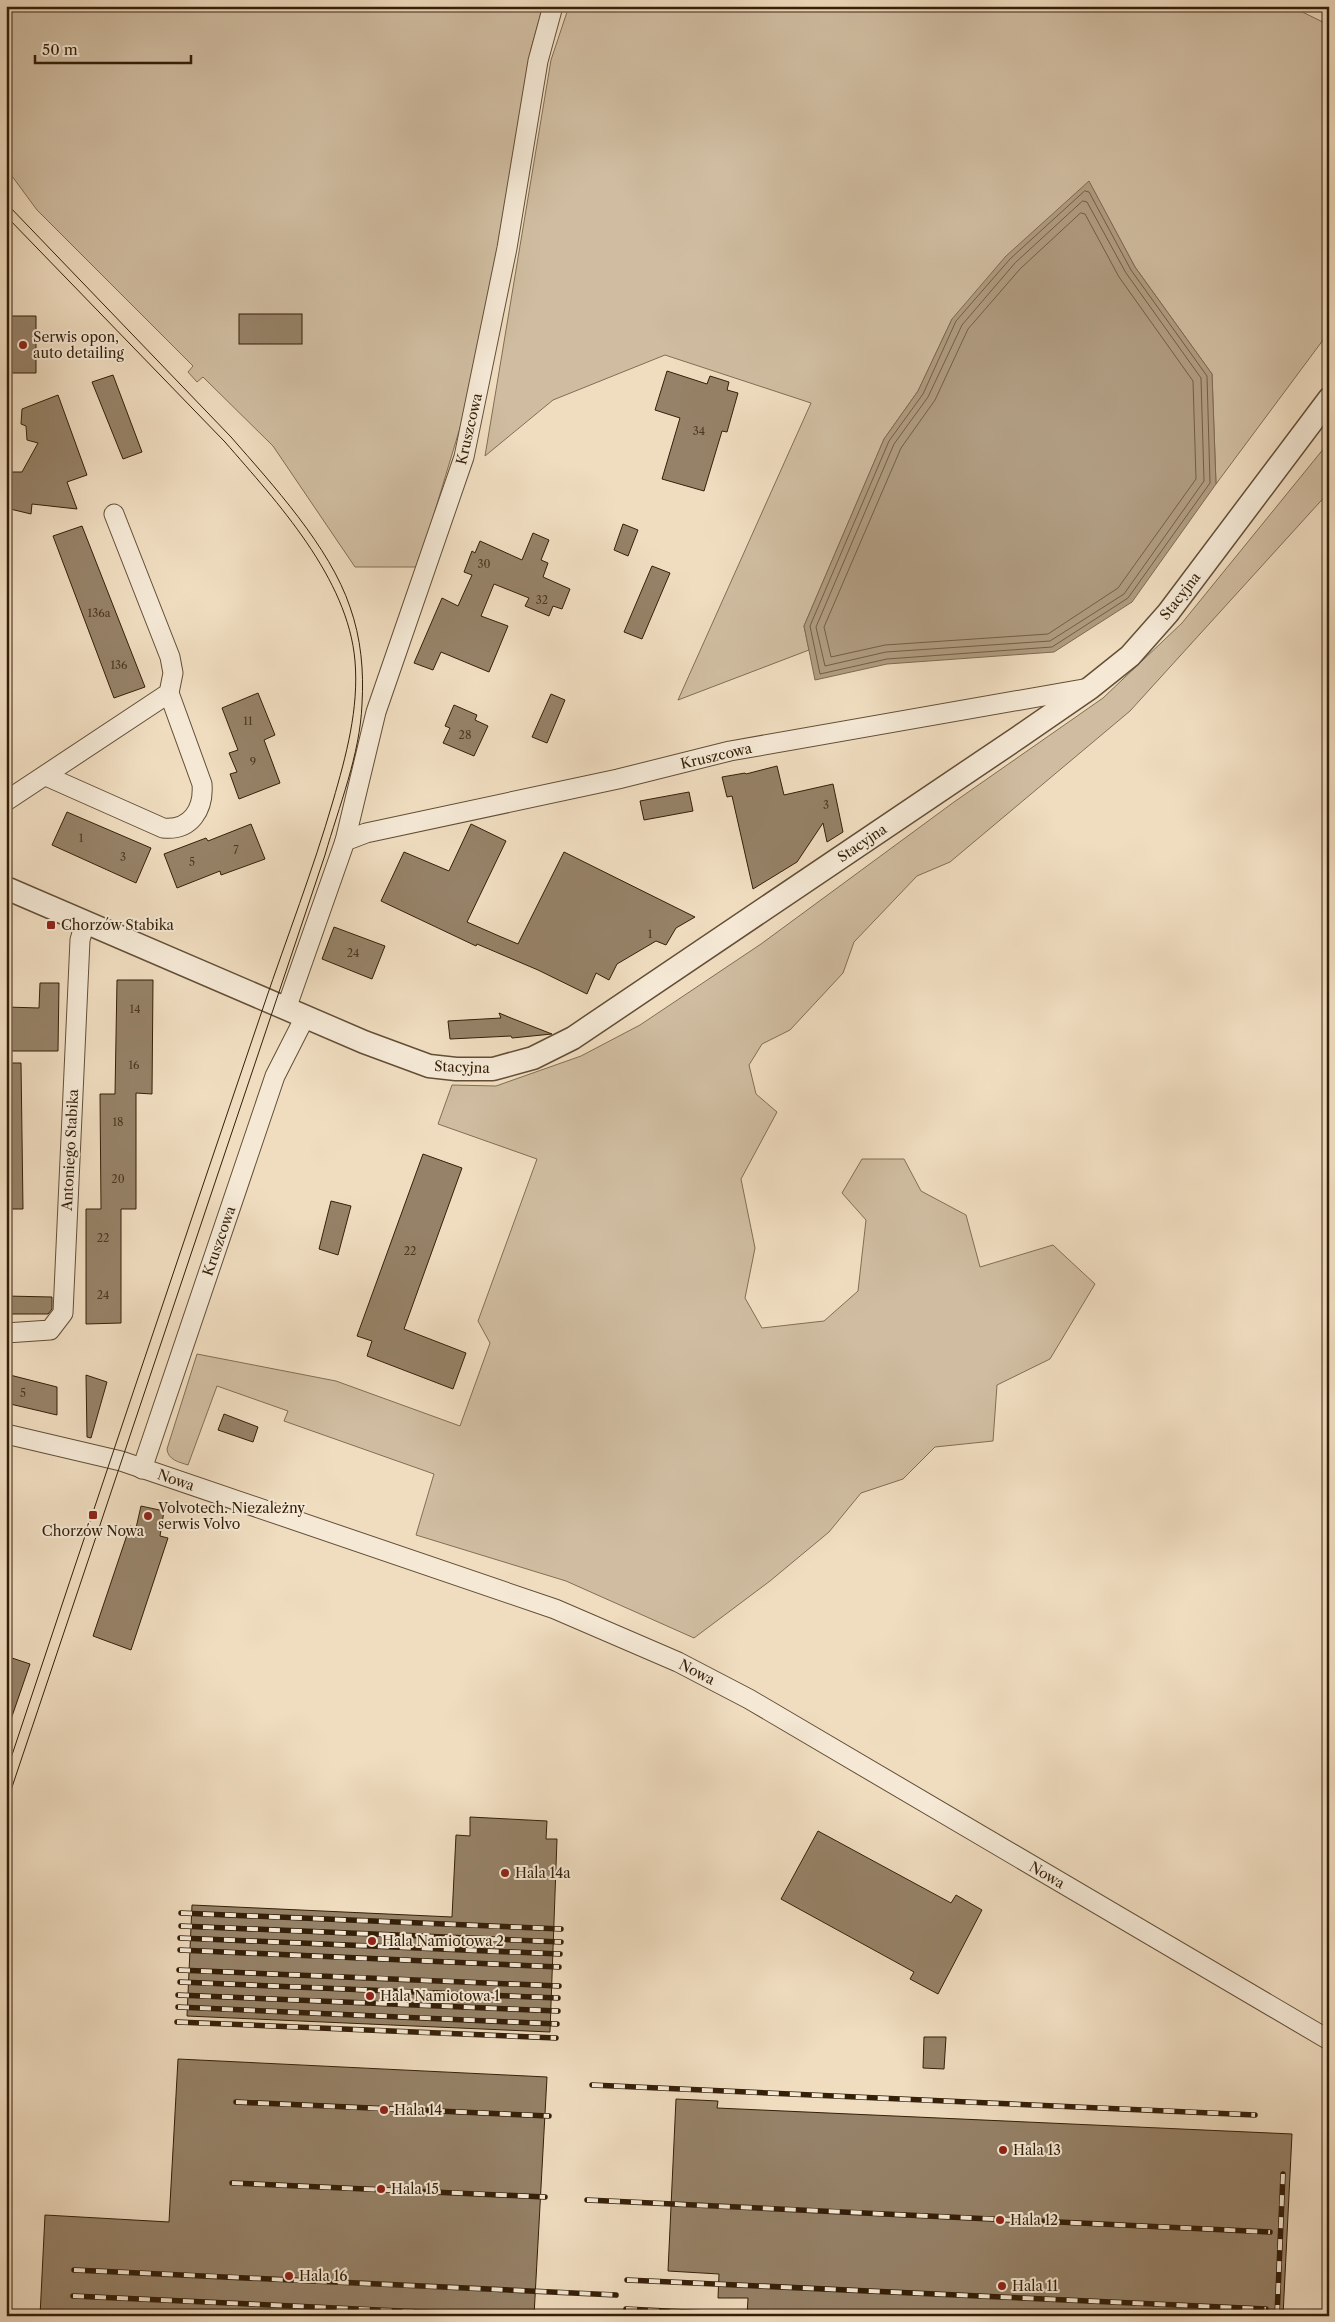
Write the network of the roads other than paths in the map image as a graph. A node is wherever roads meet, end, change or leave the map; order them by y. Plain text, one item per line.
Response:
1 (553, 6) edge
2 (1329, 399) edge
3 (114, 514) dead end
4 (1090, 688) junction
5 (169, 693) junction
6 (46, 776) junction
7 (6, 801) edge
8 (345, 841) junction
9 (6, 888) edge
10 (84, 922) junction
11 (295, 1013) junction
12 (6, 1333) edge
13 (6, 1434) edge
14 (142, 1469) junction
15 (1329, 2040) edge

1 - 8 street, Kruszcowa
2 - 4 street, Stacyjna
3 - 5 street
4 - 8 street, Kruszcowa
4 - 11 street, Stacyjna
5 - 6 street
5 - 6 street
6 - 7 street
8 - 11 street, Kruszcowa
9 - 10 street
10 - 11 street
10 - 12 street, Antoniego Stabika
11 - 14 street, Kruszcowa
13 - 14 street, Nowa
14 - 15 street, Nowa

